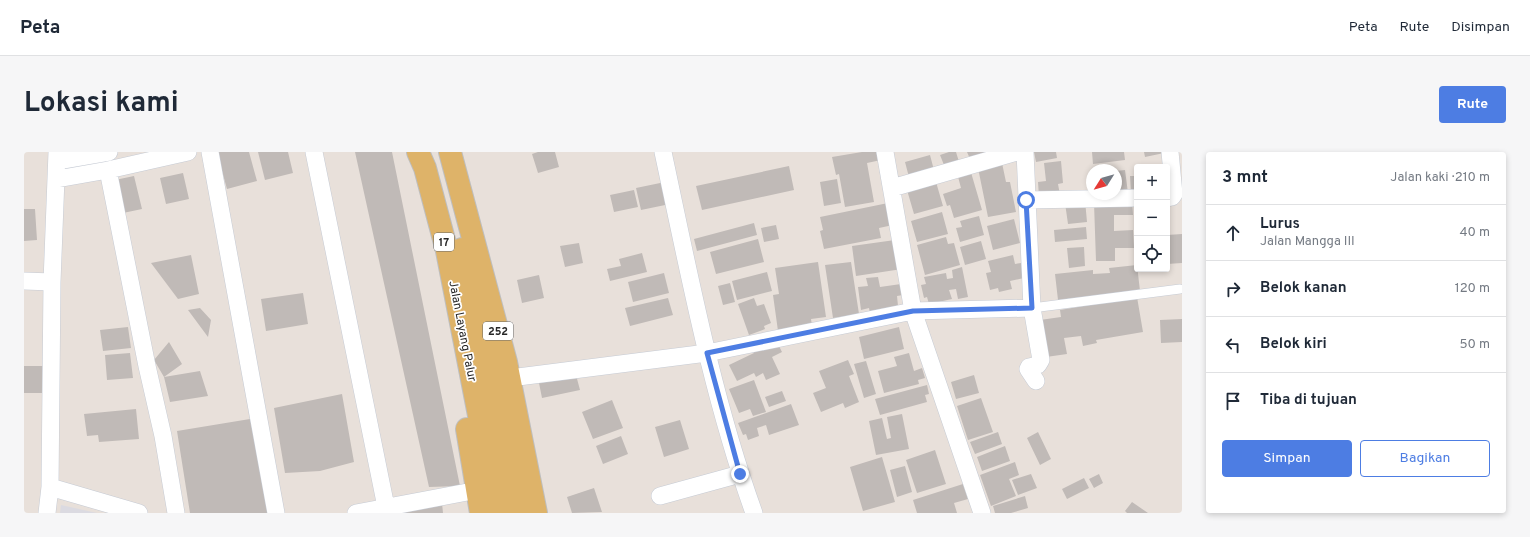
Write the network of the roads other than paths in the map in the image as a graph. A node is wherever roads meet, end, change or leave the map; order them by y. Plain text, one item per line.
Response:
1 (109, 152) edge
2 (188, 152) edge
3 (210, 152) edge
4 (314, 152) edge
5 (417, 152) edge
6 (446, 152) edge
7 (450, 152) edge
8 (664, 152) edge
9 (885, 152) edge
10 (1017, 152) edge
11 (1025, 152) edge
12 (1170, 152) edge
13 (57, 157) edge
14 (108, 170) junction
15 (57, 179) junction
16 (892, 188) junction
17 (1170, 197) edge
18 (1134, 198) edge
19 (1026, 200) junction
20 (24, 281) edge
21 (52, 282) junction
22 (1180, 289) dead end
23 (1032, 308) junction
24 (913, 311) junction
25 (471, 332) junction
26 (707, 353) junction
27 (510, 378) junction
28 (1036, 381) dead end
29 (740, 474) junction
30 (50, 487) junction
31 (478, 490) junction
32 (660, 496) dead end
33 (386, 507) junction
34 (47, 513) edge
35 (139, 513) edge
36 (176, 513) edge
37 (276, 513) edge
38 (356, 513) edge
39 (481, 513) edge
40 (498, 513) edge
41 (515, 513) edge
42 (536, 513) edge
43 (754, 513) edge
44 (982, 513) edge

1 - 13 street
2 - 14 street
3 - 37 street
4 - 33 street
5 - 25 main road, Jalan Layang Palur / 17
5 - 31 main road
6 - 25 main road, Jalan Layang Palur / 17
7 - 27 main road, 252
8 - 26 street
9 - 16 street
10 - 16 street
11 - 19 street
12 - 17 street
13 - 15 street
14 - 15 street
14 - 36 street
15 - 21 street
16 - 24 street
18 - 19 street
19 - 23 street
20 - 21 street
21 - 30 street
22 - 23 lane
23 - 24 street
23 - 28 street
24 - 26 street
24 - 44 street
25 - 40 main road, Jalan Layang Palur
25 - 41 main road, Jalan Layang Palur / 252
26 - 27 street
26 - 29 street
27 - 42 main road, 252
29 - 32 street
29 - 43 street
30 - 34 street
30 - 35 street
31 - 33 street
31 - 39 main road
33 - 38 street

